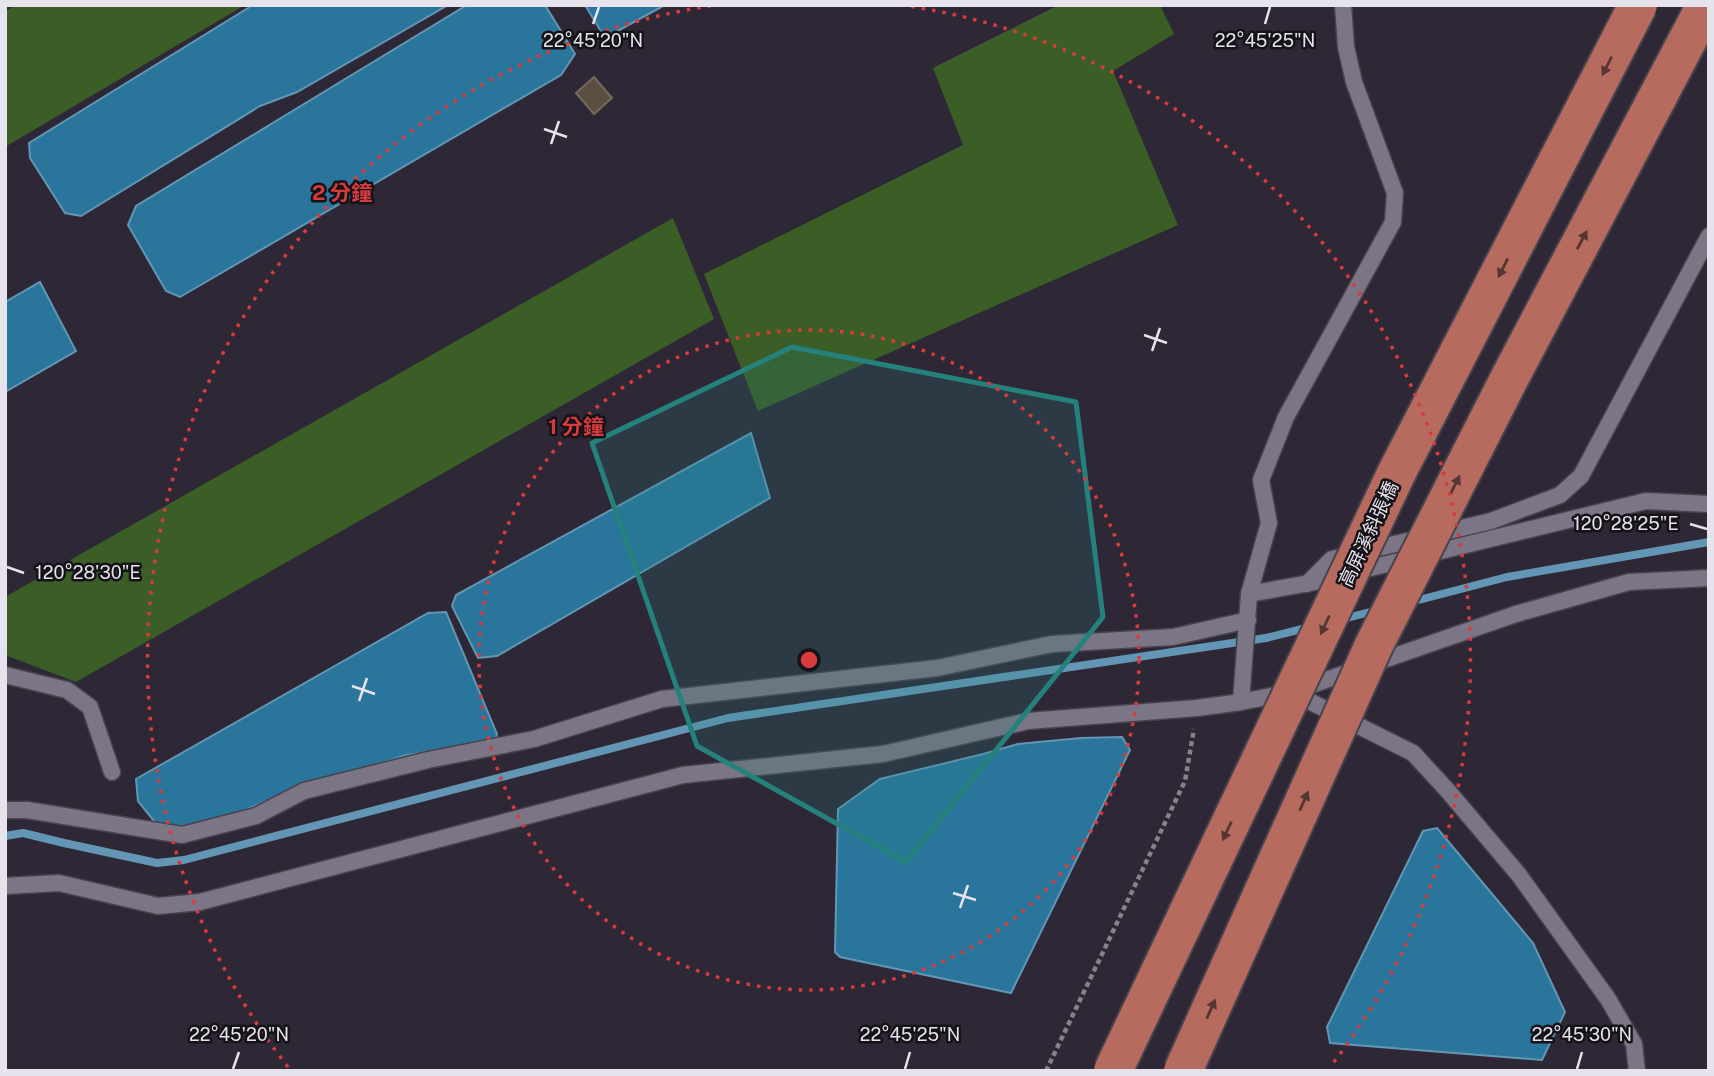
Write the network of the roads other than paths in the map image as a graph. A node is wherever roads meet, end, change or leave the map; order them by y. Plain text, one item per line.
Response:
1 (1343, 5) edge
2 (1638, 5) edge
3 (1706, 5) edge
4 (1709, 236) edge
5 (1709, 504) edge
6 (1709, 578) edge
7 (1307, 584) junction
8 (1249, 594) junction
9 (1247, 624) junction
10 (5, 675) edge
11 (1291, 692) junction
12 (1241, 702) junction
13 (112, 772) dead end
14 (5, 810) edge
15 (5, 886) edge
16 (1113, 1071) edge
17 (1182, 1071) edge
18 (1637, 1071) edge

1 - 8 lane
2 -> 16 highway, 高屏溪斜張橋, bridge
17 -> 3 highway, bridge
4 - 7 lane
5 - 7 lane
6 - 11 lane
7 - 8 lane
8 - 9 lane
9 - 12 lane
9 - 14 lane
10 - 13 lane
11 - 12 lane
11 - 18 lane
12 - 15 lane

